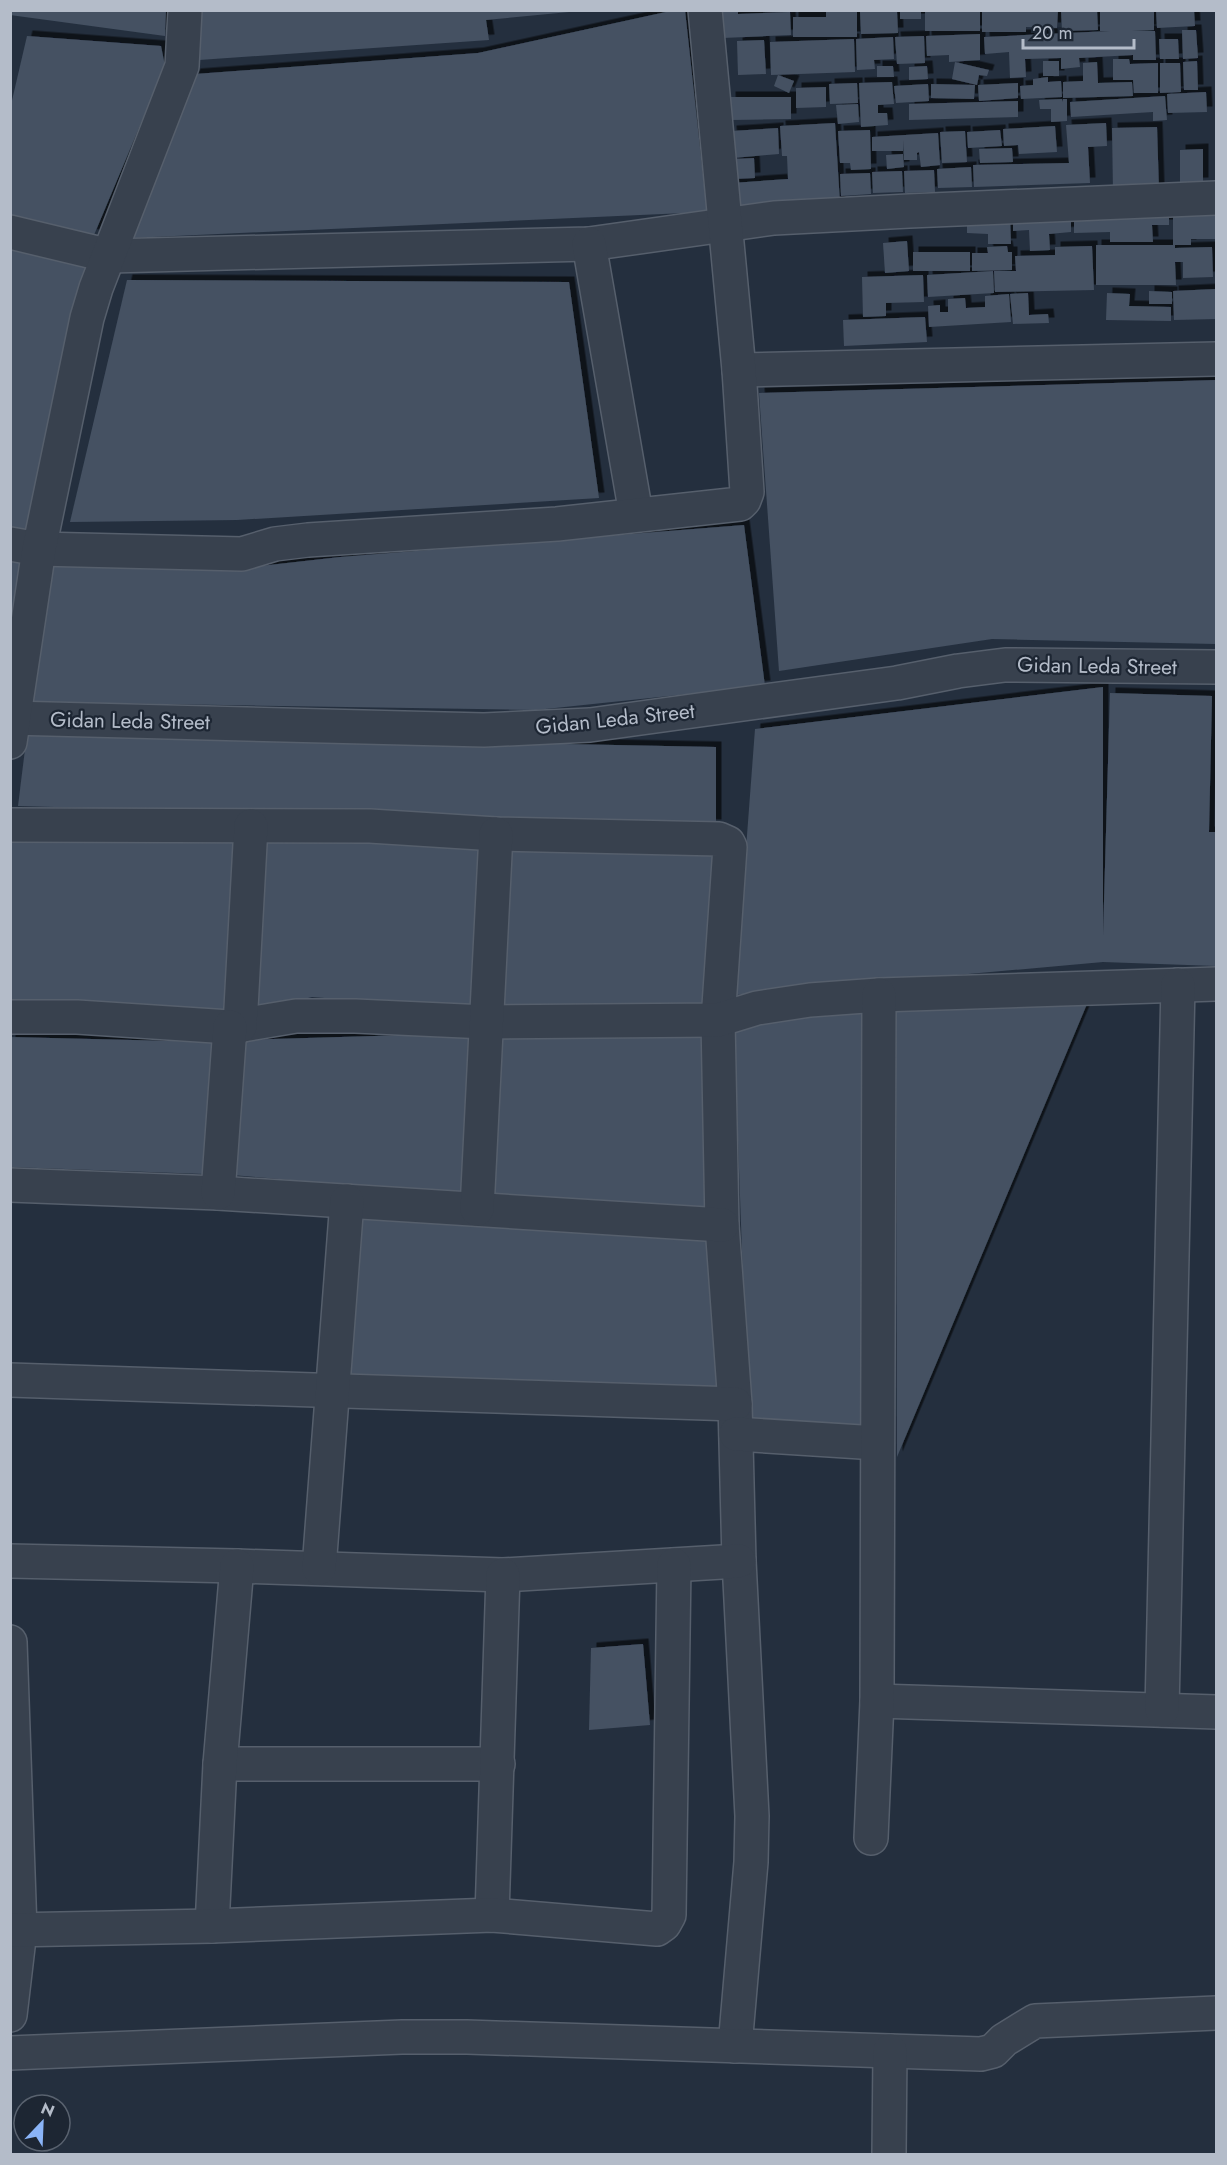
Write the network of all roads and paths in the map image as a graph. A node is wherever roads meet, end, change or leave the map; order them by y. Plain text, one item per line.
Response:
1 (185, 10) edge
2 (705, 10) edge
3 (1216, 198) edge
4 (725, 226) junction
5 (10, 232) edge
6 (590, 244) junction
7 (110, 256) junction
8 (1216, 359) edge
9 (739, 370) junction
10 (636, 514) junction
11 (25, 547) edge
12 (1216, 667) edge
13 (12, 726) edge
14 (10, 825) edge
15 (251, 826) junction
16 (496, 834) junction
17 (1216, 984) edge
18 (1178, 985) junction
19 (879, 995) junction
20 (10, 1017) edge
21 (718, 1020) junction
22 (486, 1022) junction
23 (235, 1026) junction
24 (10, 1185) edge
25 (218, 1193) junction
26 (347, 1201) junction
27 (477, 1209) junction
28 (722, 1225) junction
29 (10, 1380) edge
30 (332, 1391) junction
31 (736, 1419) junction
32 (878, 1443) junction
33 (10, 1561) edge
34 (738, 1561) junction
35 (674, 1565) junction
36 (237, 1566) junction
37 (319, 1568) junction
38 (503, 1575) junction
39 (10, 1642) edge
40 (876, 1701) junction
41 (1162, 1710) junction
42 (1216, 1712) edge
43 (12, 1726) edge
44 (220, 1764) junction
45 (498, 1764) junction
46 (872, 1838) dead end
47 (492, 1915) junction
48 (212, 1926) junction
49 (15, 1930) edge
50 (1216, 2013) edge
51 (10, 2015) edge
52 (735, 2046) junction
53 (890, 2051) junction
54 (10, 2053) edge
55 (889, 2154) edge

1 - 7 street
2 - 4 street
3 - 4 street
4 - 6 street
4 - 9 street
5 - 7 street
6 - 7 street
6 - 10 street
7 - 11 street
8 - 9 street
9 - 10 street
10 - 11 street
11 - 13 street
12 - 13 street, Gidan Leda Street
14 - 15 street
15 - 16 street
15 - 23 street
16 - 21 street
16 - 22 street
17 - 18 street
18 - 19 street
18 - 41 street
19 - 21 street
19 - 32 street
20 - 23 street
21 - 22 street
21 - 28 street
22 - 23 street
22 - 27 street
23 - 25 street
24 - 25 street
25 - 26 street
26 - 27 street
26 - 30 street
27 - 28 street
28 - 31 street
29 - 30 street
30 - 31 street
30 - 37 street
31 - 32 street
31 - 34 street
32 - 40 street
33 - 36 street
34 - 35 street
34 - 52 street
35 - 38 street
35 - 47 street
36 - 37 street
36 - 44 street
37 - 38 street
38 - 45 street
39 - 43 street
40 - 41 street
40 - 46 street
41 - 42 street
43 - 49 street
44 - 45 street
44 - 48 street
45 - 47 street
47 - 48 street
48 - 49 street
49 - 51 street
50 - 53 street
52 - 53 street
52 - 54 street
53 - 55 street

